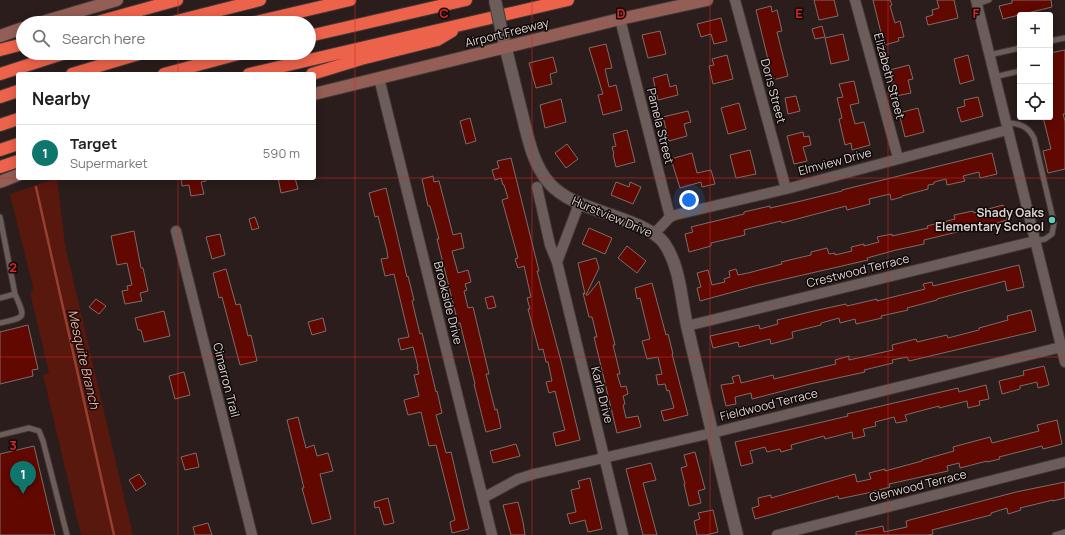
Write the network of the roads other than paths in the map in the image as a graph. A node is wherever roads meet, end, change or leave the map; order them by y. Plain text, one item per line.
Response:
1 (117, 0) edge
2 (177, 0) edge
3 (260, 0) edge
4 (350, 0) edge
5 (466, 0) edge
6 (495, 0) edge
7 (568, 0) edge
8 (707, 0) edge
9 (735, 0) edge
10 (855, 0) edge
11 (989, 0) edge
12 (976, 2) edge
13 (63, 16) edge
14 (119, 16) edge
15 (197, 16) edge
16 (282, 16) edge
17 (620, 19) junction
18 (462, 26) junction
19 (16, 30) edge
20 (316, 34) edge
21 (0, 36) edge
22 (1065, 38) edge
23 (1053, 40) edge
24 (16, 46) edge
25 (506, 48) junction
26 (1017, 49) edge
27 (0, 50) edge
28 (989, 55) junction
29 (316, 59) edge
30 (43, 60) edge
31 (119, 60) edge
32 (216, 60) edge
33 (311, 60) edge
34 (79, 72) edge
35 (171, 72) edge
36 (258, 72) edge
37 (1017, 72) edge
38 (316, 73) edge
39 (0, 74) edge
40 (994, 77) junction
41 (379, 78) junction
42 (16, 92) edge
43 (316, 94) edge
44 (0, 97) edge
45 (16, 120) edge
46 (0, 125) edge
47 (1006, 127) junction
48 (16, 145) edge
49 (0, 150) edge
50 (898, 158) junction
51 (16, 162) edge
52 (0, 167) edge
53 (16, 176) edge
54 (0, 182) edge
55 (536, 187) dead end
56 (786, 189) junction
57 (580, 204) junction
58 (0, 217) edge
59 (670, 217) junction
60 (176, 231) dead end
61 (654, 234) junction
62 (1035, 241) junction
63 (557, 262) junction
64 (15, 294) junction
65 (0, 298) edge
66 (0, 323) edge
67 (687, 326) junction
68 (1063, 346) edge
69 (1065, 362) edge
70 (712, 433) junction
71 (0, 435) edge
72 (604, 457) junction
73 (1065, 462) edge
74 (483, 498) junction
75 (1065, 532) edge
76 (66, 535) edge
77 (252, 535) edge
78 (492, 535) edge
79 (623, 535) edge
80 (737, 535) edge
81 (777, 535) edge
82 (1055, 535) edge

1 - 13 main road
2 - 14 highway
3 - 15 highway
4 - 16 highway
5 - 20 highway
6 - 25 street, Hurstview Drive, bridge
7 - 18 highway, Airport Freeway
8 - 17 main road, Airport Freeway
9 - 56 street, Doris Street
10 - 50 street, Elizabeth Street
11 - 12 lane
12 - 28 street
17 - 25 main road, Airport Freeway
17 - 59 street, Pamela Street
18 - 29 highway, Airport Freeway
18 - 38 highway
19 - 21 main road
22 - 23 lane
24 - 27 highway
25 - 41 main road, Airport Freeway
25 - 57 street, Hurstview Drive
26 - 28 lane
28 - 40 street
30 - 39 highway
31 - 34 highway
32 - 35 highway
33 - 36 highway, Airport Freeway
37 - 40 lane
40 - 47 street
41 - 43 main road, Airport Freeway
41 - 74 street, Brookside Drive
42 - 44 highway
45 - 46 highway
47 - 50 street, Elmview Drive
47 - 62 street
47 - 62 lane
48 - 49 highway
50 - 56 street, Elmview Drive
51 - 52 highway
53 - 54 main road
55 - 63 street, Karla Drive
56 - 59 street, Elmview Drive
57 - 61 street, Hurstview Drive
57 - 63 street
58 - 64 lane
59 - 61 street
60 - 77 street, Cimarron Trail
61 - 67 street, Hurstview Drive
62 - 67 street, Crestwood Terrace
62 - 68 street
63 - 72 street, Karla Drive
64 - 65 lane
64 - 66 lane
67 - 70 street, Hurstview Drive
68 - 69 street
68 - 70 street, Fieldwood Terrace
70 - 72 street, Fieldwood Terrace
70 - 80 street, Hurstview Drive
71 - 76 lane
72 - 74 street, Fieldwood Terrace
72 - 79 street, Karla Drive
73 - 81 street, Glenwood Terrace
74 - 78 street, Brookside Drive
75 - 82 lane

